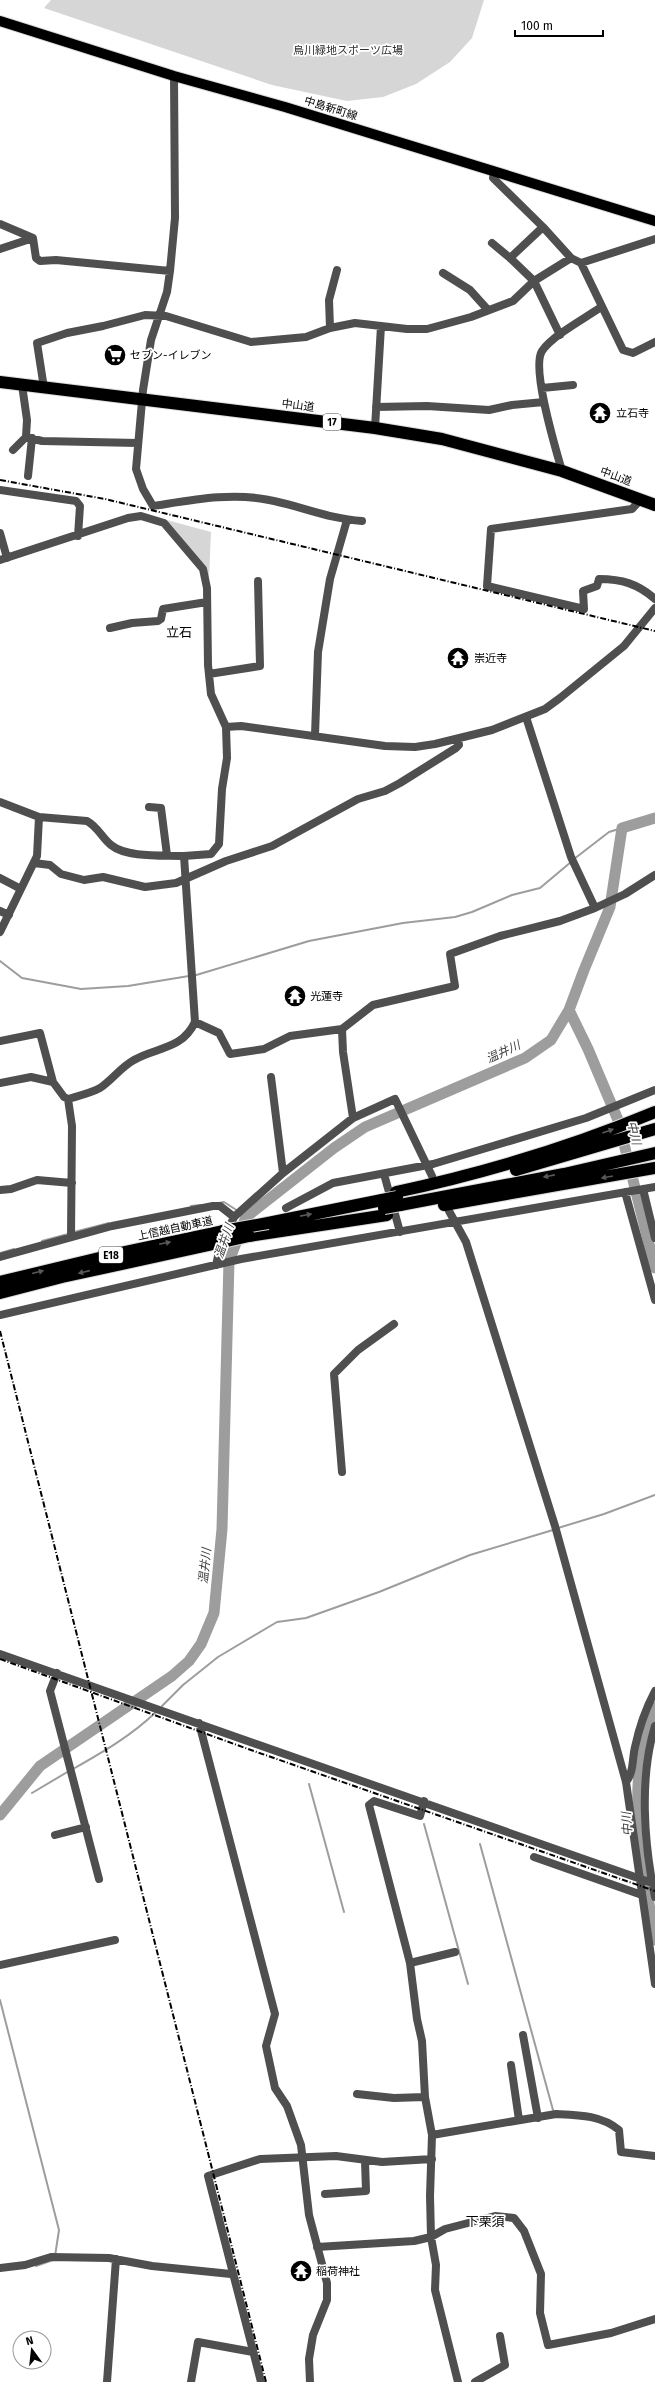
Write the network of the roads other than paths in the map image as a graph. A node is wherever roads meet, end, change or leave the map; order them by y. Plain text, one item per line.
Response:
1 (0, 20) edge
2 (174, 76) junction
3 (494, 172) junction
4 (655, 221) edge
5 (0, 224) edge
6 (543, 227) junction
7 (33, 238) junction
8 (655, 238) edge
9 (492, 243) dead end
10 (0, 249) edge
11 (510, 258) junction
12 (571, 258) junction
13 (581, 263) junction
14 (336, 270) dead end
15 (170, 271) junction
16 (443, 273) dead end
17 (534, 281) junction
18 (601, 307) junction
19 (488, 310) junction
20 (159, 316) junction
21 (381, 326) junction
22 (330, 328) junction
23 (560, 335) junction
24 (655, 342) edge
25 (0, 382) edge
26 (22, 385) junction
27 (573, 385) dead end
28 (44, 388) junction
29 (542, 388) junction
30 (142, 399) junction
31 (544, 402) junction
32 (376, 407) junction
33 (375, 428) junction
34 (29, 438) junction
35 (138, 442) junction
36 (13, 450) dead end
37 (562, 471) junction
38 (28, 476) dead end
39 (0, 490) edge
40 (641, 500) junction
41 (655, 505) edge
42 (153, 506) junction
43 (150, 518) junction
44 (348, 520) junction
45 (362, 521) dead end
46 (0, 533) edge
47 (78, 536) junction
48 (3, 559) edge
49 (258, 581) dead end
50 (655, 599) edge
51 (207, 602) junction
52 (655, 608) edge
53 (110, 628) dead end
54 (209, 674) junction
55 (526, 717) junction
56 (226, 727) junction
57 (315, 735) junction
58 (458, 739) junction
59 (0, 802) edge
60 (149, 807) dead end
61 (39, 817) junction
62 (167, 855) junction
63 (184, 856) junction
64 (34, 863) junction
65 (655, 875) edge
66 (0, 878) edge
67 (186, 878) junction
68 (21, 889) junction
69 (595, 908) junction
70 (0, 911) edge
71 (9, 915) junction
72 (0, 932) edge
73 (195, 1022) junction
74 (342, 1029) junction
75 (0, 1041) edge
76 (271, 1077) dead end
77 (54, 1082) junction
78 (0, 1083) edge
79 (655, 1090) edge
80 (68, 1099) junction
81 (655, 1112) edge
82 (353, 1118) junction
83 (655, 1129) edge
84 (655, 1153) edge
85 (427, 1165) junction
86 (655, 1168) edge
87 (283, 1173) junction
88 (384, 1174) junction
89 (432, 1176) dead end
90 (72, 1183) junction
91 (655, 1187) edge
92 (642, 1189) junction
93 (0, 1190) edge
94 (627, 1191) junction
95 (399, 1202) junction
96 (384, 1205) junction
97 (286, 1208) dead end
98 (449, 1212) dead end
99 (234, 1217) junction
100 (455, 1221) junction
101 (400, 1232) junction
102 (71, 1236) junction
103 (655, 1238) edge
104 (0, 1257) edge
105 (218, 1264) junction
106 (1, 1289) edge
107 (655, 1300) edge
108 (0, 1315) edge
109 (394, 1324) dead end
110 (342, 1472) dead end
111 (0, 1654) edge
112 (57, 1673) junction
113 (655, 1691) edge
114 (199, 1723) junction
115 (655, 1726) edge
116 (626, 1782) junction
117 (424, 1801) junction
118 (86, 1827) junction
119 (55, 1835) dead end
120 (534, 1857) dead end
121 (99, 1879) dead end
122 (640, 1880) junction
123 (654, 1884) edge
124 (642, 1895) junction
125 (655, 1897) edge
126 (115, 1940) dead end
127 (455, 1952) dead end
128 (410, 1963) junction
129 (0, 1965) edge
130 (655, 1984) edge
131 (523, 2035) dead end
132 (511, 2065) dead end
133 (357, 2094) dead end
134 (425, 2097) junction
135 (538, 2118) junction
136 (519, 2120) junction
137 (432, 2134) junction
138 (655, 2156) edge
139 (302, 2158) junction
140 (432, 2159) junction
141 (365, 2161) junction
142 (325, 2194) dead end
143 (431, 2237) junction
144 (317, 2247) junction
145 (116, 2259) junction
146 (0, 2268) edge
147 (231, 2274) junction
148 (655, 2318) edge
149 (500, 2336) dead end
150 (253, 2352) junction
151 (107, 2382) edge
152 (192, 2382) edge
153 (261, 2382) edge
154 (310, 2382) edge
155 (458, 2382) edge
156 (475, 2382) edge

1 - 2 main road, 中島新町線
2 - 3 main road, 中島新町線
2 - 15 street
3 - 4 main road, 中島新町線
3 - 6 street
5 - 7 street
6 - 11 street
6 - 12 street
7 - 10 street
7 - 15 street
8 - 13 street
9 - 11 street
11 - 17 street
12 - 13 street
12 - 17 street
13 - 18 street
14 - 22 street
15 - 20 street
16 - 19 street
17 - 19 street
17 - 23 street
18 - 23 street
18 - 24 street
19 - 21 street
20 - 22 street
20 - 28 street
20 - 30 street
21 - 22 street
21 - 32 street
23 - 29 street
25 - 26 highway, 中山道 / 17
26 - 28 highway, 中山道 / 17
26 - 34 street
27 - 29 street
28 - 30 highway, 中山道 / 17
29 - 31 street
30 - 33 highway, 中山道 / 17
30 - 35 street
31 - 32 street
31 - 37 street
32 - 33 street
33 - 37 highway, 中山道 / 17
34 - 35 street
34 - 36 street
34 - 38 street
35 - 42 street
37 - 40 highway, 中山道 / 17
39 - 47 street
40 - 41 highway, 中山道 / 17
40 - 50 street
42 - 43 street
42 - 44 street
43 - 47 street
43 - 51 street
44 - 45 street
44 - 57 street
46 - 48 street
47 - 48 street
49 - 54 street
51 - 53 street
51 - 54 street
52 - 55 street
54 - 56 street
55 - 58 street
55 - 69 street
56 - 57 street
56 - 63 street
57 - 58 street
58 - 67 street
59 - 61 street
60 - 62 street
61 - 62 street
61 - 64 street
62 - 63 street
63 - 67 street
64 - 67 street
64 - 68 street
65 - 69 street
66 - 68 street
67 - 73 street
68 - 71 street
69 - 74 street
70 - 71 street
71 - 72 street
73 - 74 street
73 - 80 street
74 - 82 street
75 - 77 street
76 - 87 street
77 - 78 street
77 - 80 street
79 - 85 street
80 - 90 street
95 -> 81 highway
82 - 85 street
82 - 87 street
83 - 95 highway
84 -> 95 highway
85 - 88 street
85 - 89 street
86 -> 95 highway
87 - 99 street
88 - 97 street
88 - 101 street
90 - 93 street
90 - 102 street
91 - 92 street
92 - 94 street
92 - 103 street
94 - 100 street
94 - 107 street
95 - 96 highway, bridge
96 -> 106 highway, 上信越自動車道 / E18, bridge
106 -> 96 highway, 上信越自動車道 / E18, bridge
98 - 100 street
99 - 102 street
99 - 105 street
100 - 101 street
100 - 116 street
101 - 105 street
102 - 104 street
105 - 108 street
109 - 110 street
111 - 112 street
112 - 114 street
112 - 118 street
113 - 116 street
114 - 117 street
114 - 139 street
115 - 123 street
116 - 122 street
117 - 122 street
117 - 128 street
118 - 119 street
118 - 121 street
120 - 124 street
122 - 123 street
122 - 124 street
123 - 125 street
124 - 130 street
126 - 129 street
127 - 128 street
128 - 134 street
131 - 135 street
132 - 136 street
133 - 134 street
134 - 137 street
135 - 136 street
135 - 138 street
136 - 137 street
137 - 140 street
139 - 141 street
139 - 144 street
139 - 147 street
140 - 141 street
140 - 143 street
141 - 142 street
143 - 144 street
143 - 148 street
143 - 155 street
144 - 154 street
145 - 146 street
145 - 147 street
145 - 151 street
147 - 150 street
149 - 156 street
150 - 152 street
150 - 153 street

